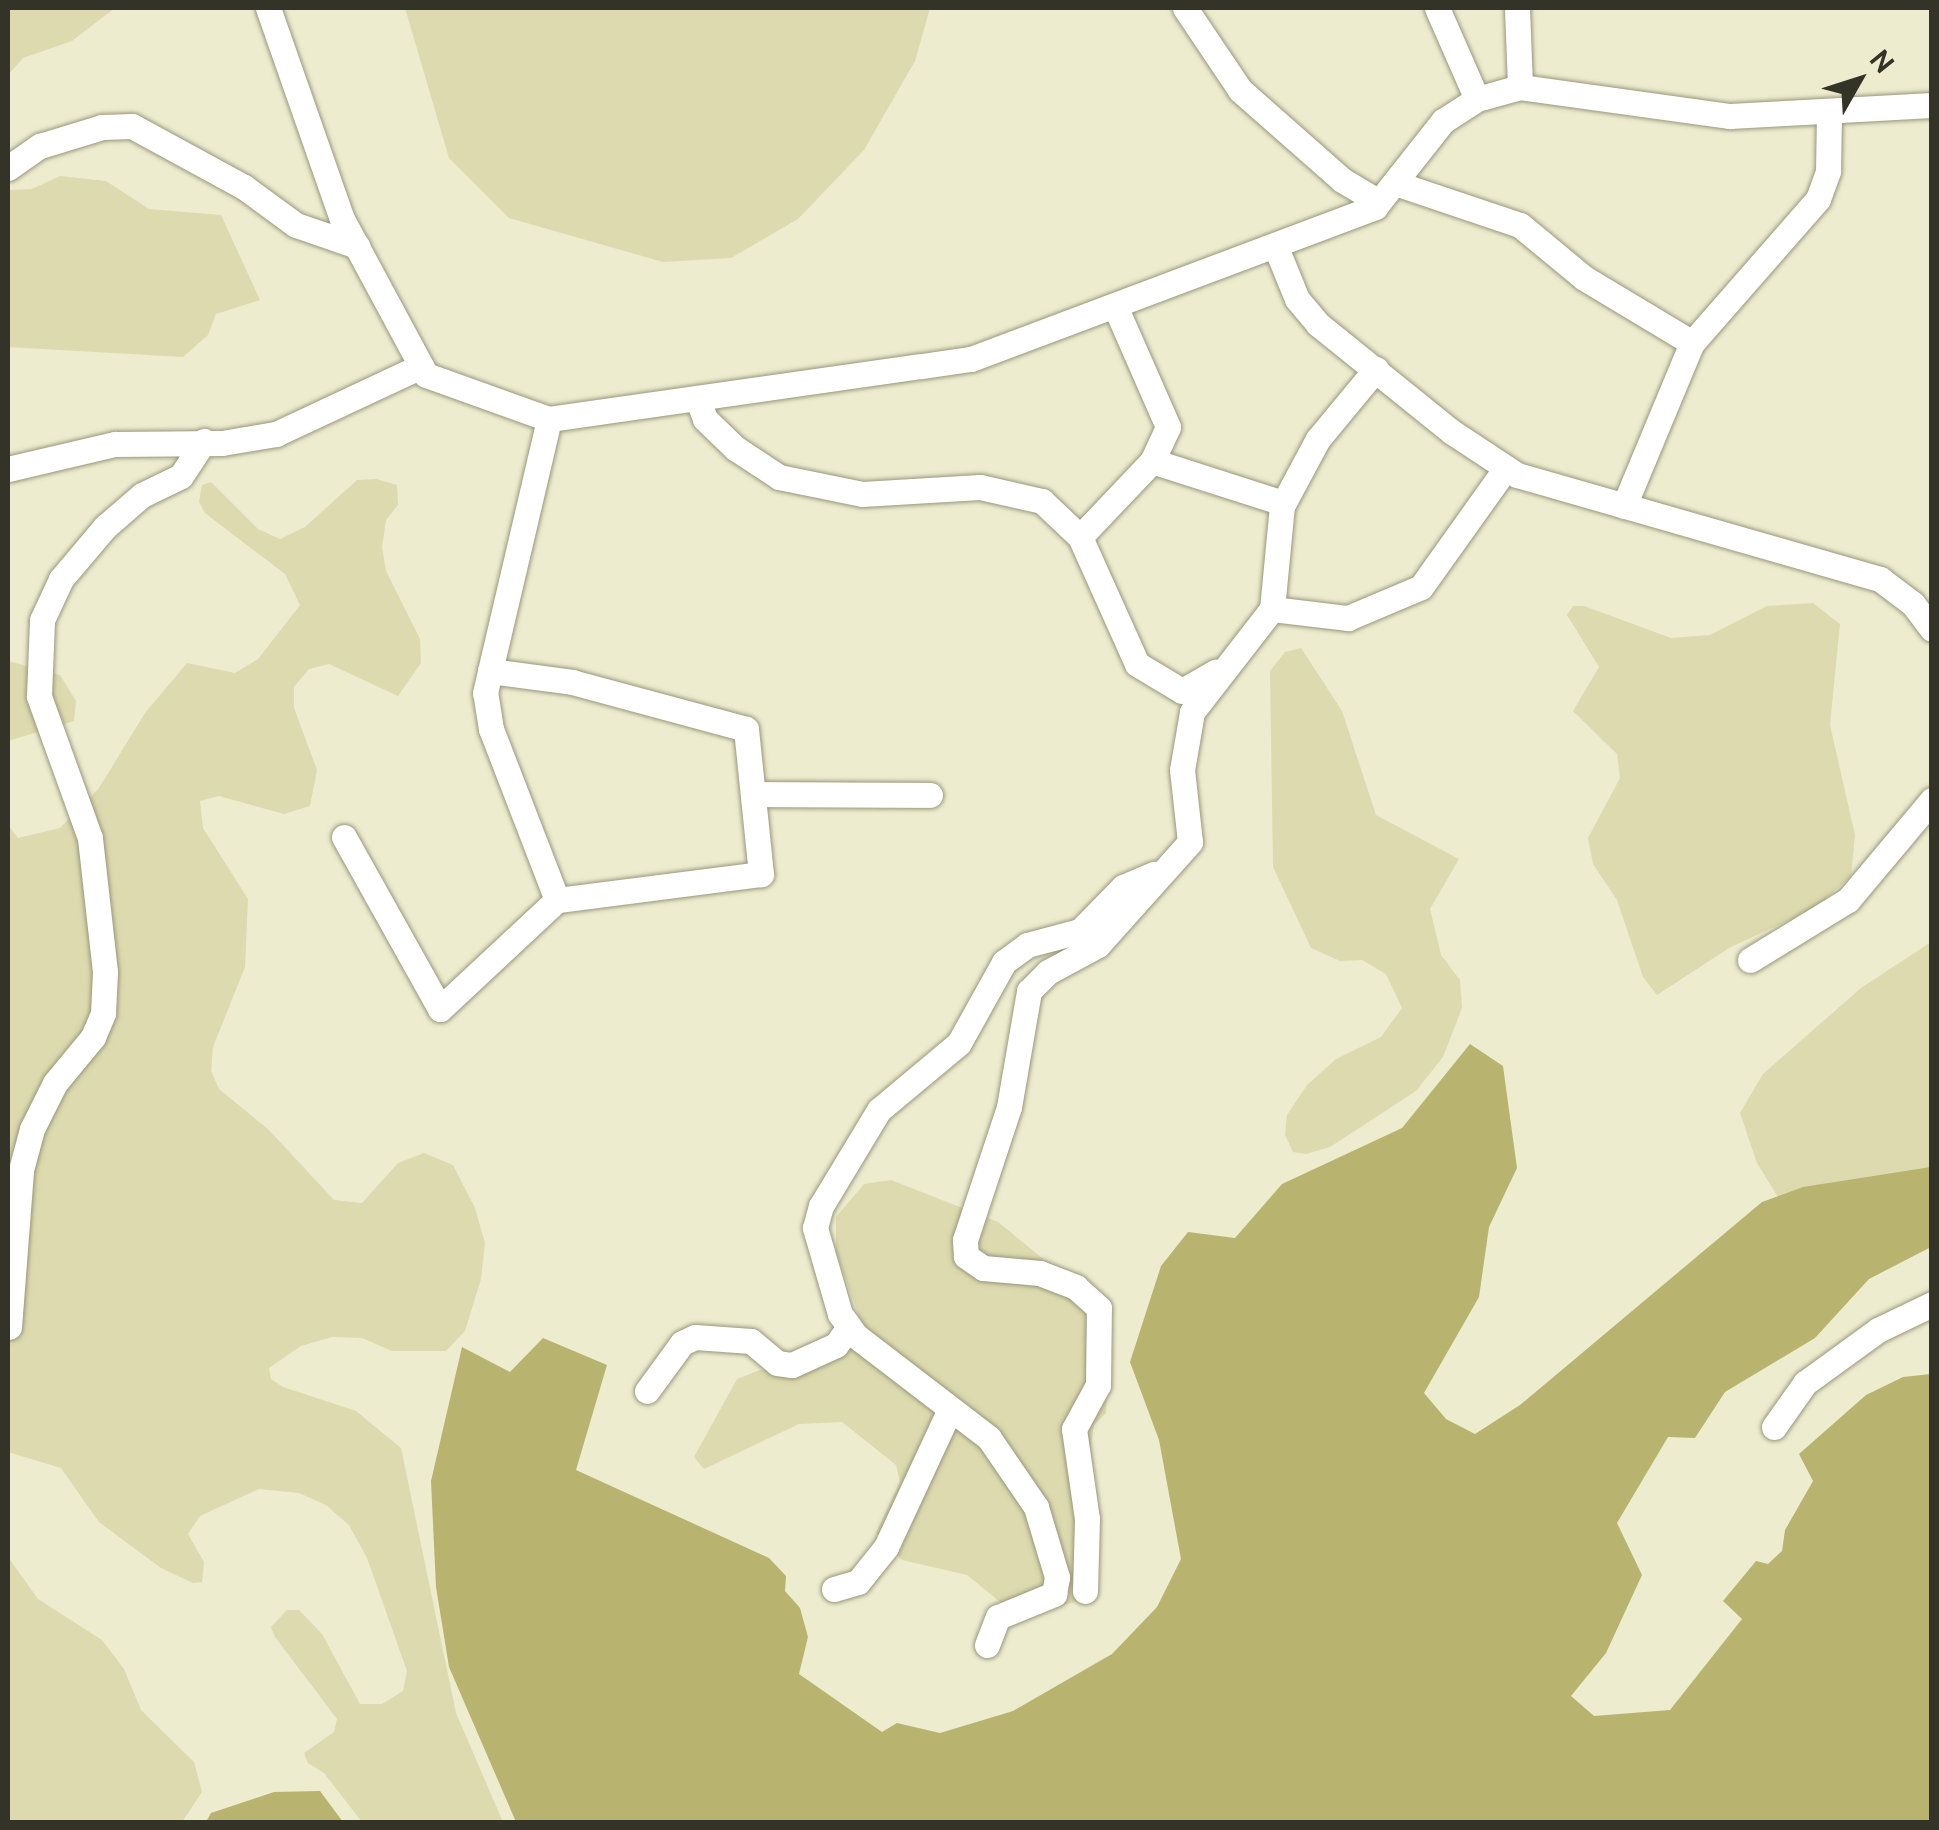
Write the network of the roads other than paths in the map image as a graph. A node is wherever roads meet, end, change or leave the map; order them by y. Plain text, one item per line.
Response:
1 (268, 8) edge
2 (1185, 8) edge
3 (1437, 8) edge
4 (1517, 8) edge
5 (1520, 87) junction
6 (1478, 99) junction
7 (1932, 105) edge
8 (1829, 114) junction
9 (8, 168) edge
10 (1387, 193) junction
11 (1275, 245) junction
12 (356, 246) junction
13 (1115, 306) junction
14 (1692, 343) junction
15 (421, 366) junction
16 (1376, 369) junction
17 (700, 402) junction
18 (549, 419) junction
19 (204, 442) junction
20 (1152, 461) junction
21 (1506, 468) junction
22 (8, 469) edge
23 (1283, 503) junction
24 (1624, 506) junction
25 (1080, 536) junction
26 (1272, 609) junction
27 (1932, 630) edge
28 (1227, 665) junction
29 (490, 671) junction
30 (752, 794) junction
31 (930, 795) dead end
32 (1932, 800) edge
33 (344, 836) dead end
34 (1164, 871) junction
35 (557, 900) junction
36 (1750, 960) dead end
37 (1932, 1304) edge
38 (9, 1327) edge
39 (850, 1327) junction
40 (647, 1391) dead end
41 (950, 1409) junction
42 (1774, 1427) dead end
43 (834, 1589) dead end
44 (1086, 1591) dead end
45 (986, 1645) dead end

1 - 12 street
2 - 10 street
3 - 6 street
4 - 5 street
5 - 6 street
5 - 8 street
6 - 10 street
7 - 8 street
8 - 14 street
9 - 12 street
10 - 11 street
10 - 14 street
11 - 13 street
11 - 16 street
12 - 15 street
13 - 17 street
13 - 20 street
14 - 24 street
15 - 18 street
15 - 19 street
16 - 21 street
16 - 23 street
17 - 18 street
17 - 25 street
18 - 29 street
19 - 22 street
19 - 38 street
20 - 23 street
20 - 25 street
21 - 24 street
21 - 26 street
23 - 26 street
24 - 27 street
25 - 28 street
26 - 28 street
28 - 34 street
29 - 30 street
29 - 35 street
30 - 31 street
30 - 35 street
32 - 36 street
33 - 35 street
34 - 39 street
34 - 44 street
37 - 42 street
39 - 40 street
39 - 41 street
41 - 43 street
41 - 45 street

